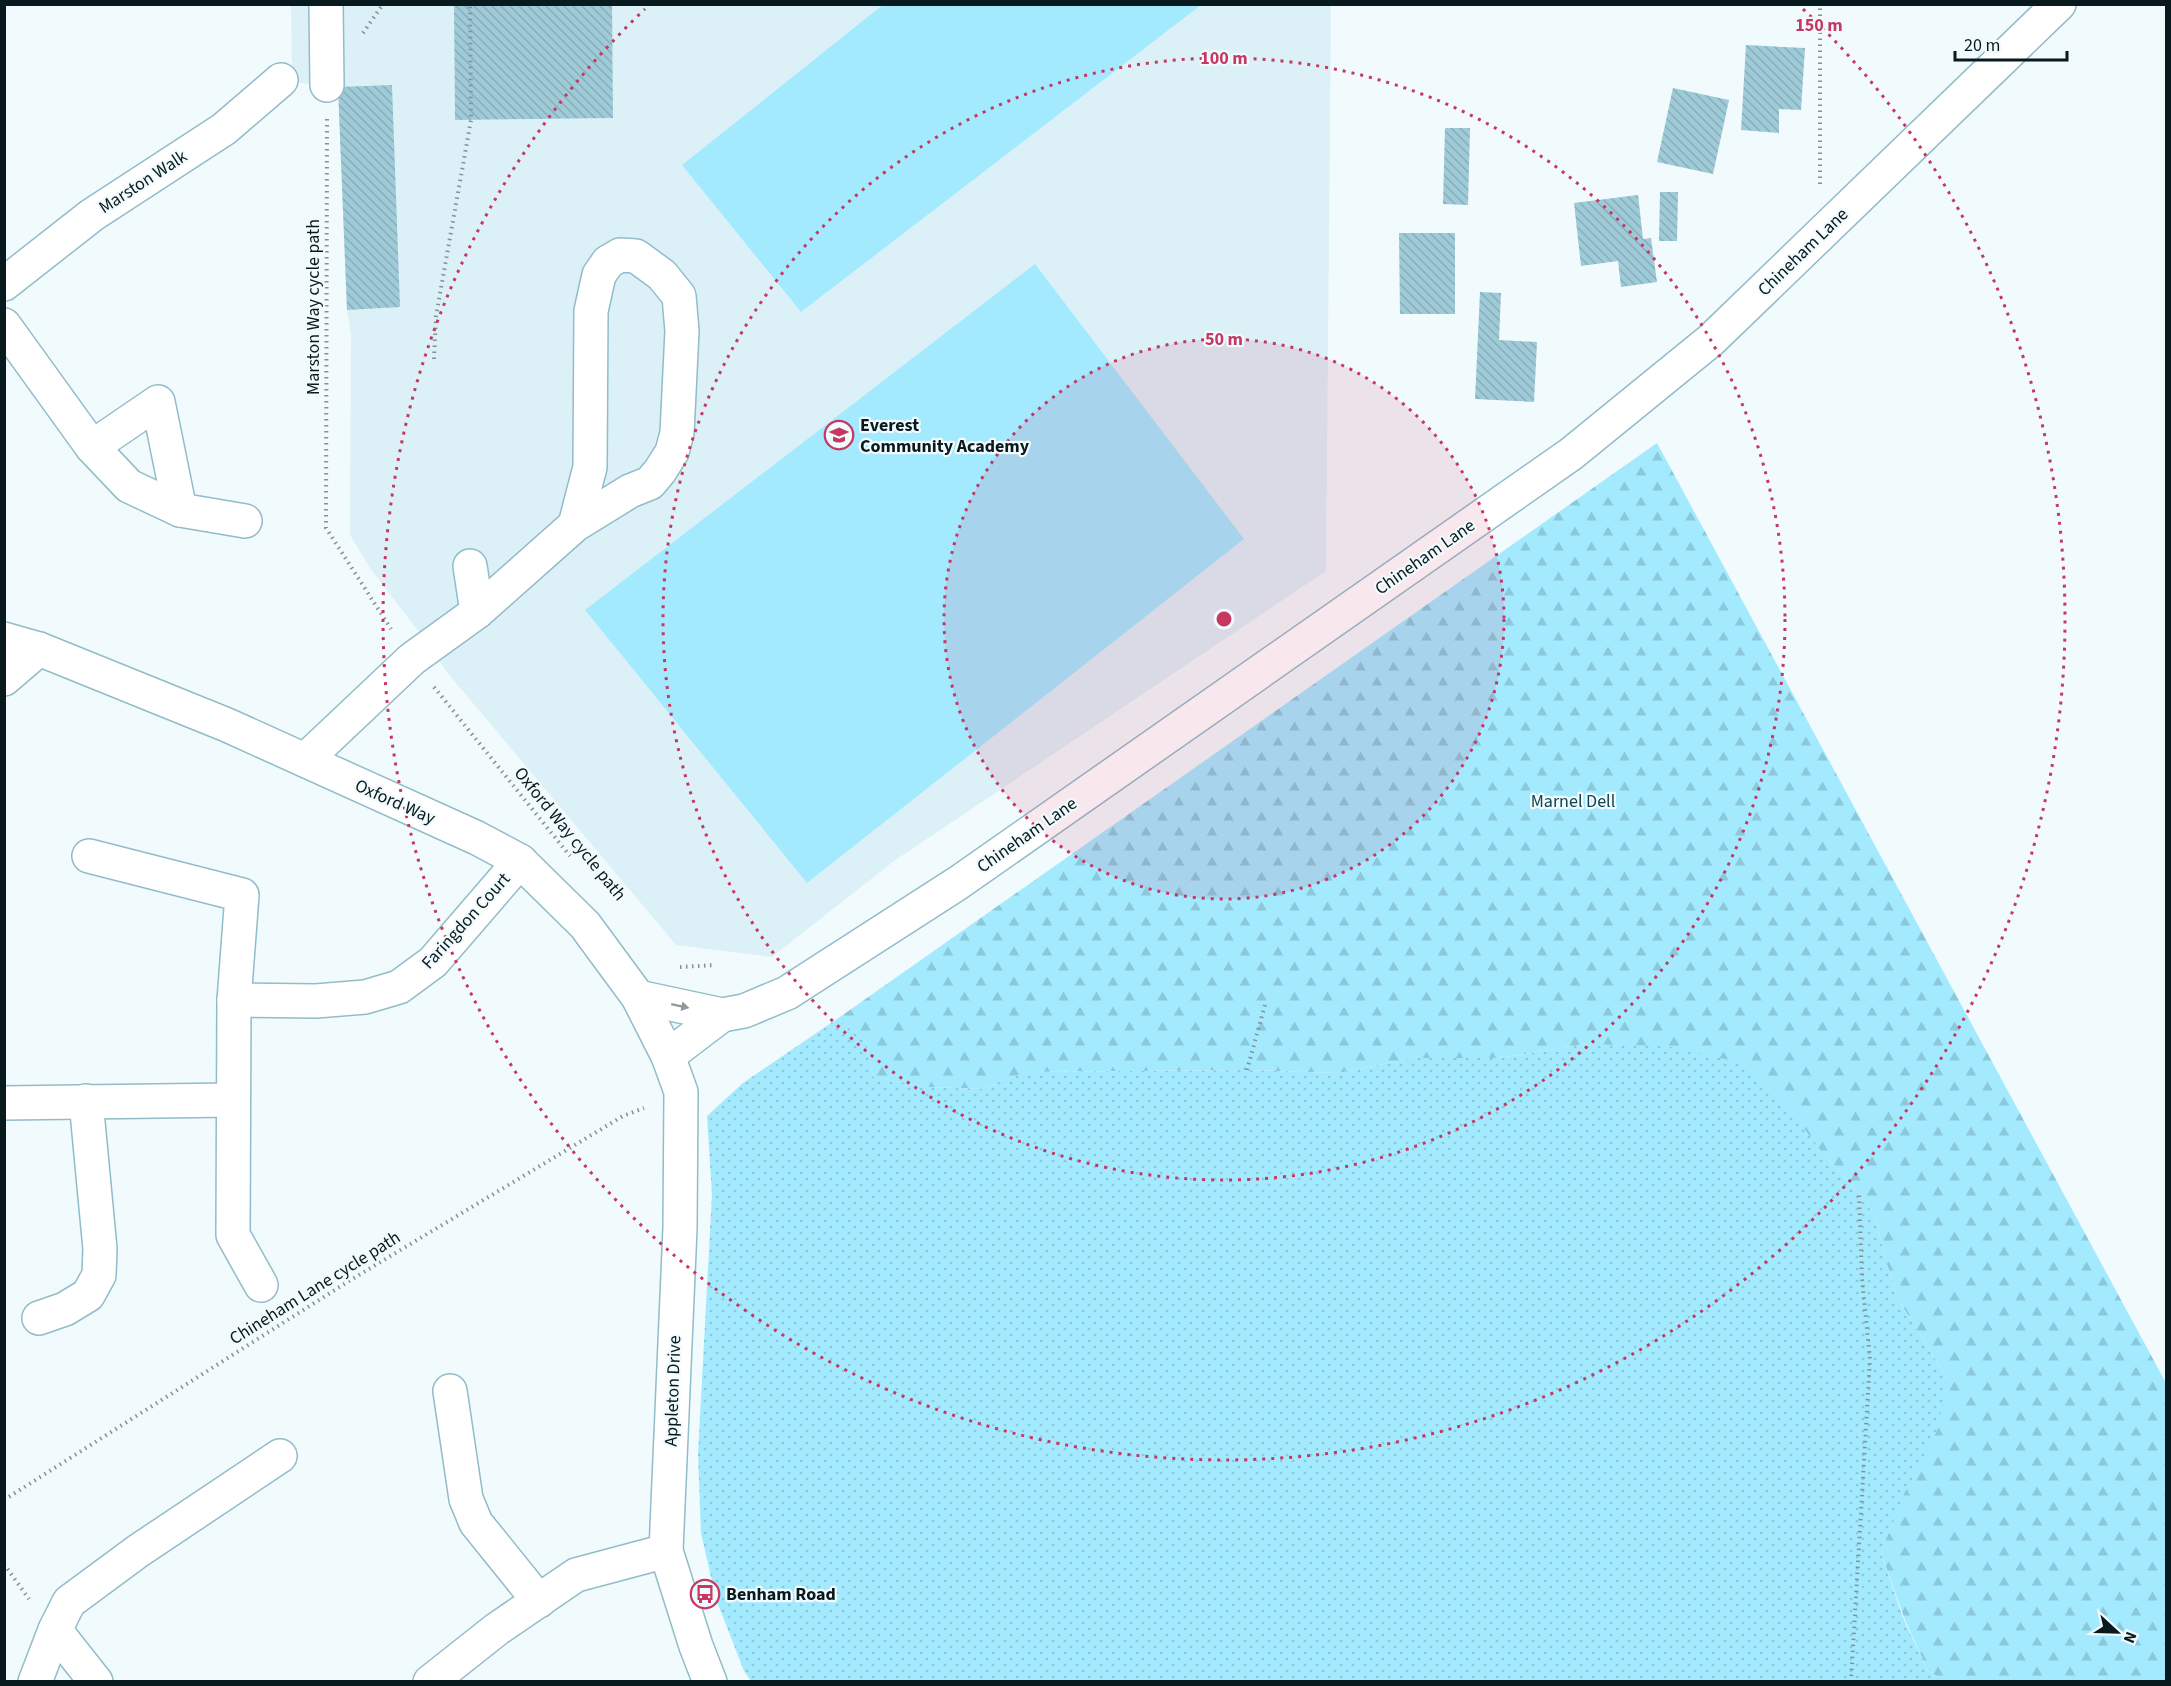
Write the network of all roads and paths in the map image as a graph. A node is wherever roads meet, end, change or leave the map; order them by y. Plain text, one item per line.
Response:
1 (326, 4) edge
2 (470, 4) edge
3 (1820, 4) edge
4 (2059, 4) edge
5 (281, 80) dead end
6 (327, 85) joint
7 (1820, 235) junction
8 (4, 284) edge
9 (4, 325) edge
10 (434, 359) dead end
11 (92, 447) junction
12 (180, 510) junction
13 (245, 521) dead end
14 (575, 525) junction
15 (470, 566) dead end
16 (477, 612) junction
17 (395, 634) dead end
18 (4, 639) edge
19 (39, 649) junction
20 (4, 679) edge
21 (431, 683) dead end
22 (305, 760) junction
23 (89, 856) dead end
24 (520, 861) junction
25 (575, 862) dead end
26 (716, 965) dead end
27 (672, 968) dead end
28 (638, 997) junction
29 (234, 1000) junction
30 (1265, 1005) dead end
31 (722, 1015) junction
32 (669, 1056) junction
33 (1247, 1070) dead end
34 (681, 1092) joint
35 (234, 1100) junction
36 (86, 1101) junction
37 (4, 1103) edge
38 (644, 1108) dead end
39 (1859, 1193) dead end
40 (261, 1285) dead end
41 (39, 1318) dead end
42 (450, 1391) dead end
43 (280, 1456) dead end
44 (4, 1500) edge
45 (666, 1551) junction
46 (4, 1564) edge
47 (24, 1593) dead end
48 (539, 1601) junction
49 (62, 1616) junction
50 (37, 1677) edge
51 (96, 1682) edge
52 (430, 1682) edge
53 (710, 1682) edge
54 (1851, 1682) edge

1 - 6 street
2 - 10 path
3 - 7 path
4 - 7 street, Chineham Lane
5 - 8 street, Marston Walk
6 - 17 path, Marston Way cycle path
7 - 31 street, Chineham Lane
9 - 11 street
11 - 12 street
11 - 12 street
12 - 13 street
14 - 14 street
14 - 16 street
15 - 16 street
16 - 22 street
18 - 19 street, Oxford Way
19 - 20 street
19 - 22 street, Oxford Way
21 - 25 path, Oxford Way cycle path
22 - 24 street, Oxford Way
23 - 29 street
24 - 28 street, Oxford Way
24 - 29 street, Faringdon Court
26 - 27 path
28 -> 31 street, Chineham Lane
28 - 32 street, Oxford Way
29 - 35 street
30 - 33 path
31 - 32 street, Chineham Lane
32 - 34 street, Oxford Way
34 - 45 street, Appleton Drive
35 - 36 street
35 - 40 street
36 - 37 street
36 - 41 street
38 - 44 path, Chineham Lane cycle path
39 - 54 path
42 - 48 street
43 - 49 street
45 - 48 street
45 - 53 street, Appleton Drive
46 - 47 path
48 - 52 street
49 - 50 street
49 - 51 street

